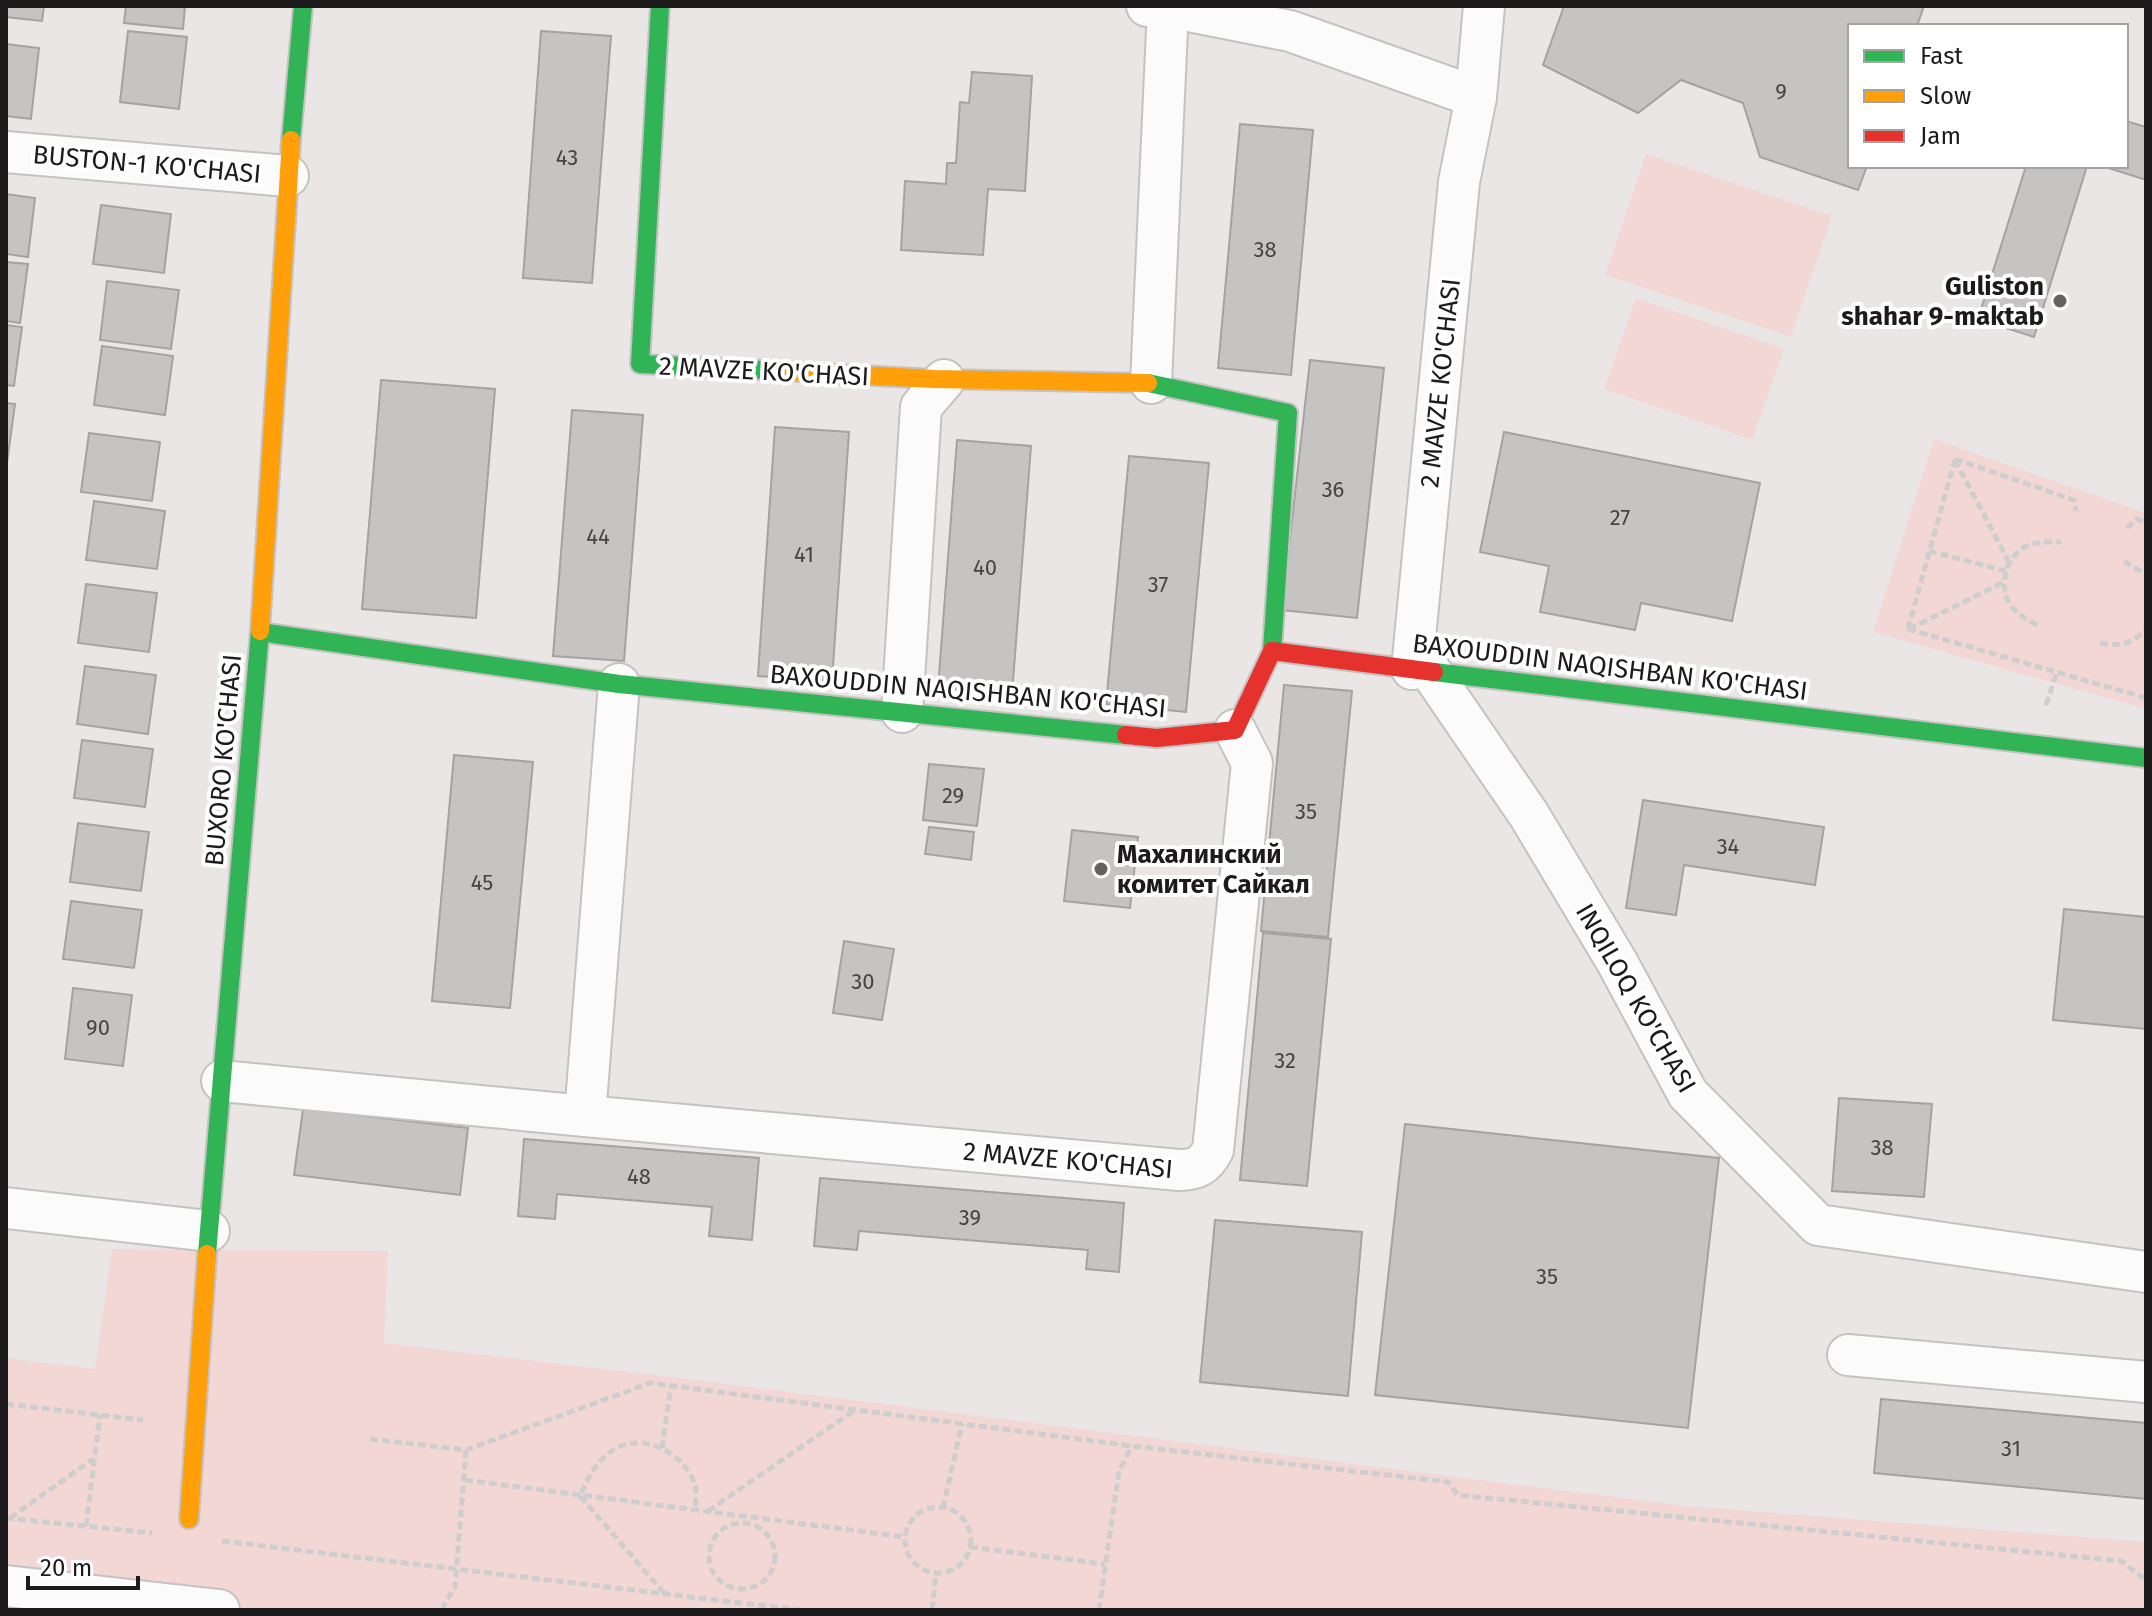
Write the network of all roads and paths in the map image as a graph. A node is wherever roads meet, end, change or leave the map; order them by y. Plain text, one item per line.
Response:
1 (303, 6) edge
2 (660, 6) edge
3 (1484, 6) edge
4 (1158, 7) edge
5 (1292, 19) edge
6 (1476, 97) junction
7 (6, 152) edge
8 (288, 176) junction
9 (944, 380) junction
10 (1151, 383) junction
11 (1955, 459) junction
12 (2076, 511) dead end
13 (2146, 522) edge
14 (2127, 528) dead end
15 (2061, 542) dead end
16 (1929, 551) junction
17 (2124, 561) dead end
18 (2010, 564) junction
19 (2006, 571) junction
20 (2146, 575) edge
21 (2004, 581) junction
22 (2037, 625) dead end
23 (1908, 629) junction
24 (2146, 629) edge
25 (260, 632) junction
26 (2100, 643) dead end
27 (1272, 651) junction
28 (1422, 671) junction
29 (619, 684) junction
30 (2146, 698) edge
31 (902, 712) junction
32 (1235, 730) junction
33 (2146, 758) edge
34 (222, 1081) junction
35 (585, 1116) junction
36 (6, 1208) edge
37 (209, 1231) junction
38 (2146, 1272) edge
39 (1848, 1355) dead end
40 (2146, 1382) edge
41 (671, 1386) junction
42 (6, 1404) edge
43 (856, 1410) junction
44 (100, 1415) junction
45 (143, 1420) dead end
46 (962, 1424) junction
47 (370, 1439) dead end
48 (1132, 1446) junction
49 (662, 1448) junction
50 (466, 1450) junction
51 (94, 1458) junction
52 (465, 1480) junction
53 (580, 1496) junction
54 (943, 1508) junction
55 (696, 1511) junction
56 (707, 1512) junction
57 (8, 1518) edge
58 (189, 1519) dead end
59 (748, 1520) junction
60 (86, 1526) junction
61 (165, 1535) dead end
62 (905, 1537) junction
63 (210, 1540) dead end
64 (970, 1547) junction
65 (1105, 1564) junction
66 (457, 1568) junction
67 (936, 1573) junction
68 (2146, 1580) edge
69 (6, 1586) edge
70 (738, 1588) junction
71 (664, 1593) junction
72 (737, 1602) junction
73 (219, 1610) edge
74 (443, 1610) edge
75 (800, 1610) edge
76 (932, 1610) edge
77 (1099, 1610) edge

1 - 8 street, BUXORO KO'CHASI
2 - 9 street, 2 MAVZE KO'CHASI
3 - 6 street, 2 MAVZE KO'CHASI
4 - 5 street
4 - 10 street
5 - 6 street
6 - 28 street, 2 MAVZE KO'CHASI
7 - 8 street, BUSTON-1 KO'CHASI
8 - 25 street, BUXORO KO'CHASI
9 - 10 street, 2 MAVZE KO'CHASI
9 - 31 street
10 - 27 street, 2 MAVZE KO'CHASI
11 - 12 path
11 - 16 path
11 - 18 path
13 - 14 path
15 - 18 path
16 - 19 path
16 - 23 path
17 - 20 path
18 - 19 path
19 - 21 path
21 - 22 path
21 - 23 path
23 - 30 path
24 - 26 path
25 - 29 street, BAXOUDDIN NAQISHBAN KO'CHASI
25 - 34 street, BUXORO KO'CHASI
27 - 28 street, BAXOUDDIN NAQISHBAN KO'CHASI
27 - 32 street
28 - 33 street, BAXOUDDIN NAQISHBAN KO'CHASI
28 - 38 street, INQILOQ KO'CHASI
29 - 31 street, BAXOUDDIN NAQISHBAN KO'CHASI
29 - 35 street
31 - 32 street, BAXOUDDIN NAQISHBAN KO'CHASI
32 - 35 street, 2 MAVZE KO'CHASI
34 - 35 street
34 - 37 street, BUXORO KO'CHASI
36 - 37 street
37 - 58 street, BUXORO KO'CHASI
39 - 40 street
41 - 43 path
41 - 49 path
41 - 50 path
42 - 44 path
43 - 46 path
43 - 56 path
44 - 45 path
44 - 51 path
46 - 48 path
46 - 54 path
47 - 50 path
48 - 65 path
48 - 68 path
49 - 53 path
49 - 55 path
50 - 52 path
51 - 57 path
51 - 60 path
52 - 53 path
52 - 66 path
53 - 55 path
53 - 71 path
54 - 62 path
54 - 64 path
55 - 56 path
56 - 59 path
57 - 60 path
59 - 62 path
59 - 70 path
59 - 70 path
60 - 61 path
62 - 67 path
63 - 66 path
64 - 65 path
64 - 67 path
65 - 77 path
66 - 71 path
66 - 74 path
67 - 76 path
69 - 73 street
70 - 72 path
71 - 72 path
72 - 75 path

